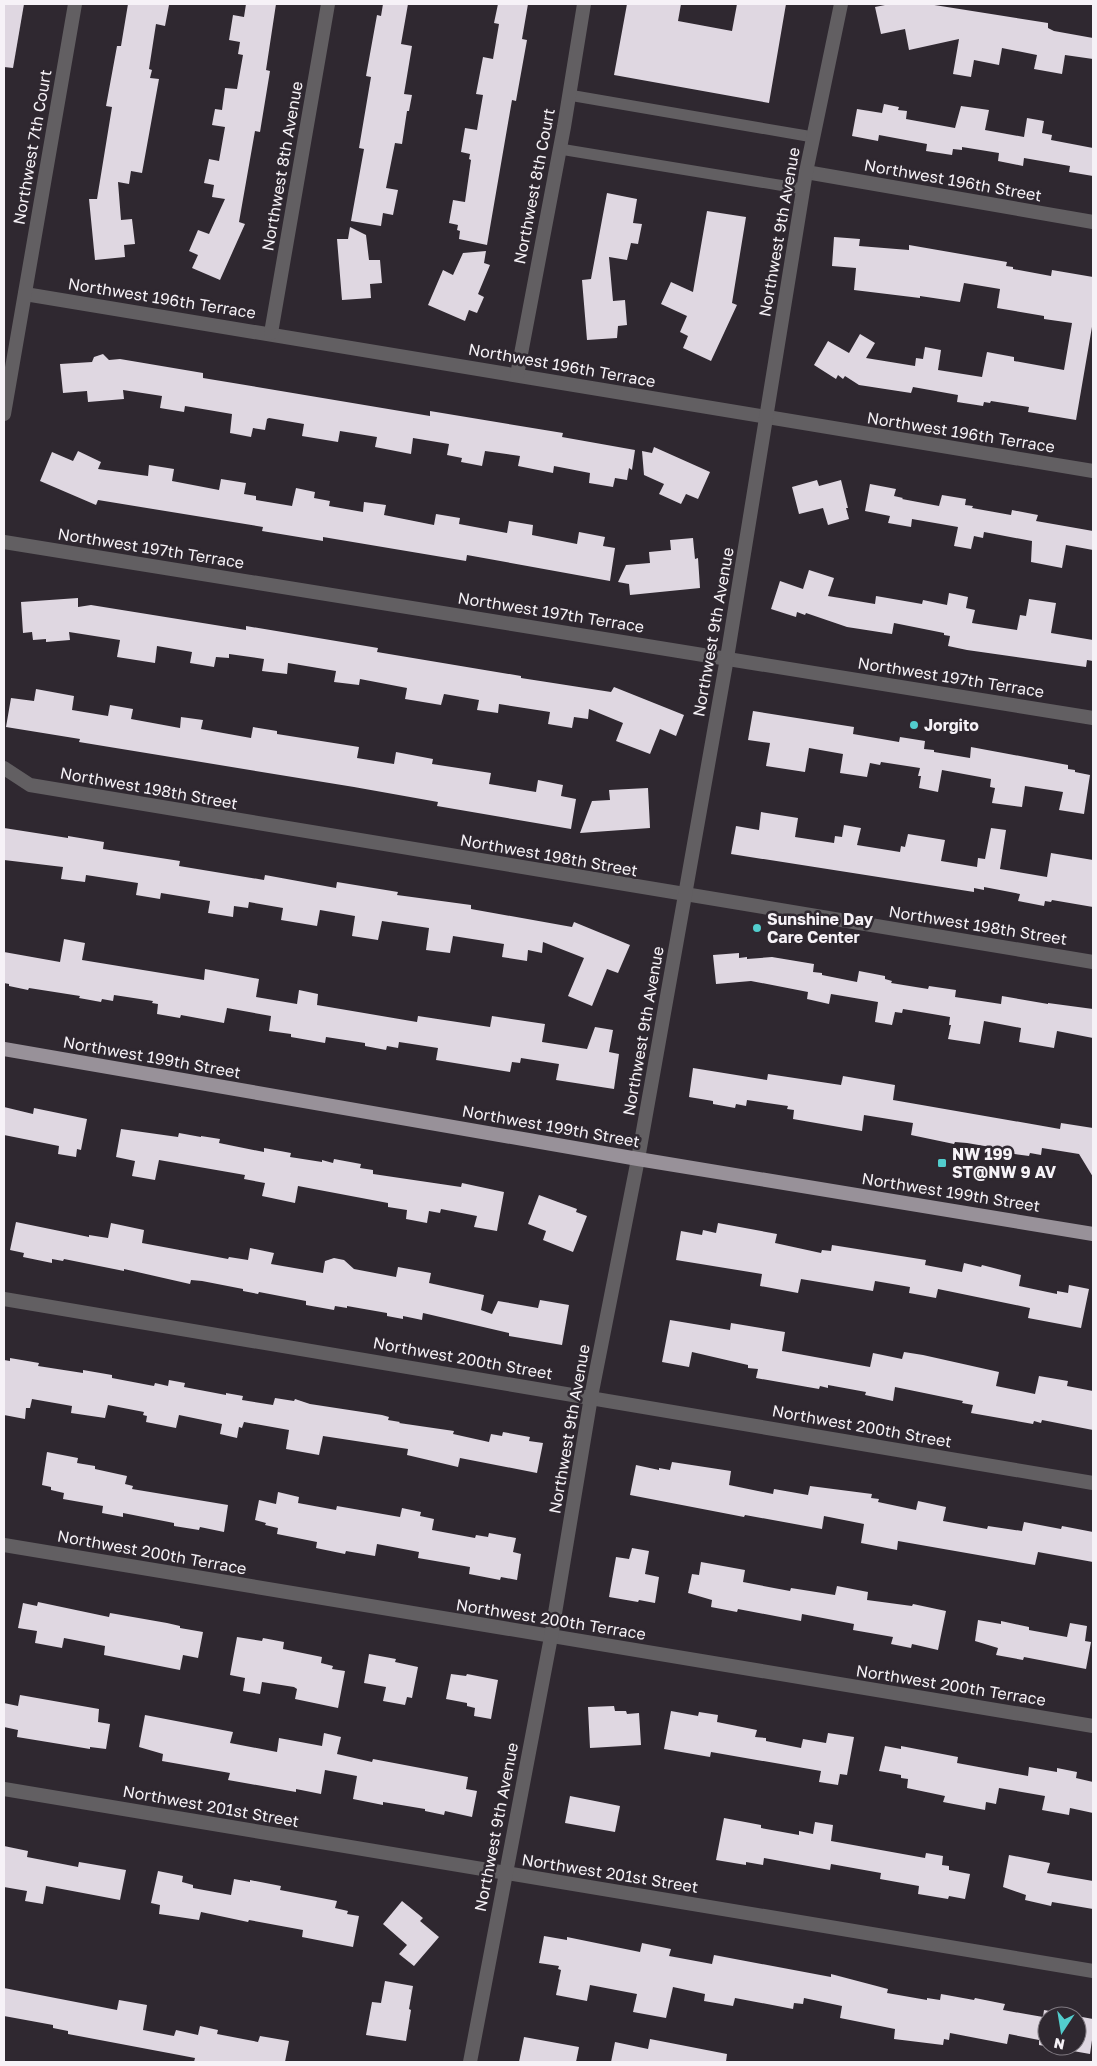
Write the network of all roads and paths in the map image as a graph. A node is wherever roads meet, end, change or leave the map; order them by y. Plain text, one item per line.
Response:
1 (75, 4) edge
2 (328, 4) edge
3 (584, 4) edge
4 (841, 4) edge
5 (569, 96) junction
6 (813, 137) junction
7 (560, 149) junction
8 (806, 172) junction
9 (803, 189) junction
10 (1093, 222) edge
11 (25, 294) junction
12 (271, 333) junction
13 (517, 375) junction
14 (4, 414) edge
15 (766, 417) junction
16 (1093, 472) edge
17 (4, 542) edge
18 (727, 658) junction
19 (1093, 718) edge
20 (4, 768) edge
21 (685, 895) junction
22 (1093, 962) edge
23 (4, 1049) edge
24 (638, 1158) junction
25 (1093, 1234) edge
26 (4, 1299) edge
27 (591, 1397) junction
28 (1093, 1483) edge
29 (4, 1545) edge
30 (551, 1637) junction
31 (1093, 1726) edge
32 (4, 1789) edge
33 (505, 1874) junction
34 (1093, 1971) edge
35 (470, 2062) edge

1 - 11 street, Northwest 7th Court
2 - 12 street, Northwest 8th Avenue
3 - 5 street, Northwest 8th Court
4 - 6 street, Northwest 9th Avenue
5 - 6 lane
5 - 7 street, Northwest 8th Court
6 - 8 street, Northwest 9th Avenue
7 - 9 lane
7 - 13 street, Northwest 8th Court
8 - 9 street, Northwest 9th Avenue
8 - 10 street, Northwest 196th Street
9 - 15 street, Northwest 9th Avenue
11 - 12 street, Northwest 196th Terrace
11 - 14 street, Northwest 7th Court
12 - 13 street, Northwest 196th Terrace
13 - 15 street, Northwest 196th Terrace
15 - 16 street, Northwest 196th Terrace
15 - 18 street, Northwest 9th Avenue
17 - 18 street, Northwest 197th Terrace
18 - 19 street, Northwest 197th Terrace
18 - 21 street, Northwest 9th Avenue
20 - 21 street, Northwest 198th Street
21 - 22 street, Northwest 198th Street
21 - 24 street, Northwest 9th Avenue
23 - 24 main road, Northwest 199th Street
24 - 25 main road, Northwest 199th Street
24 - 27 street, Northwest 9th Avenue
26 - 27 street, Northwest 200th Street
27 - 28 street, Northwest 200th Street
27 - 30 street, Northwest 9th Avenue
29 - 30 street, Northwest 200th Terrace
30 - 31 street, Northwest 200th Terrace
30 - 33 street, Northwest 9th Avenue
32 - 33 street, Northwest 201st Street
33 - 34 street, Northwest 201st Street
33 - 35 street, Northwest 9th Avenue

